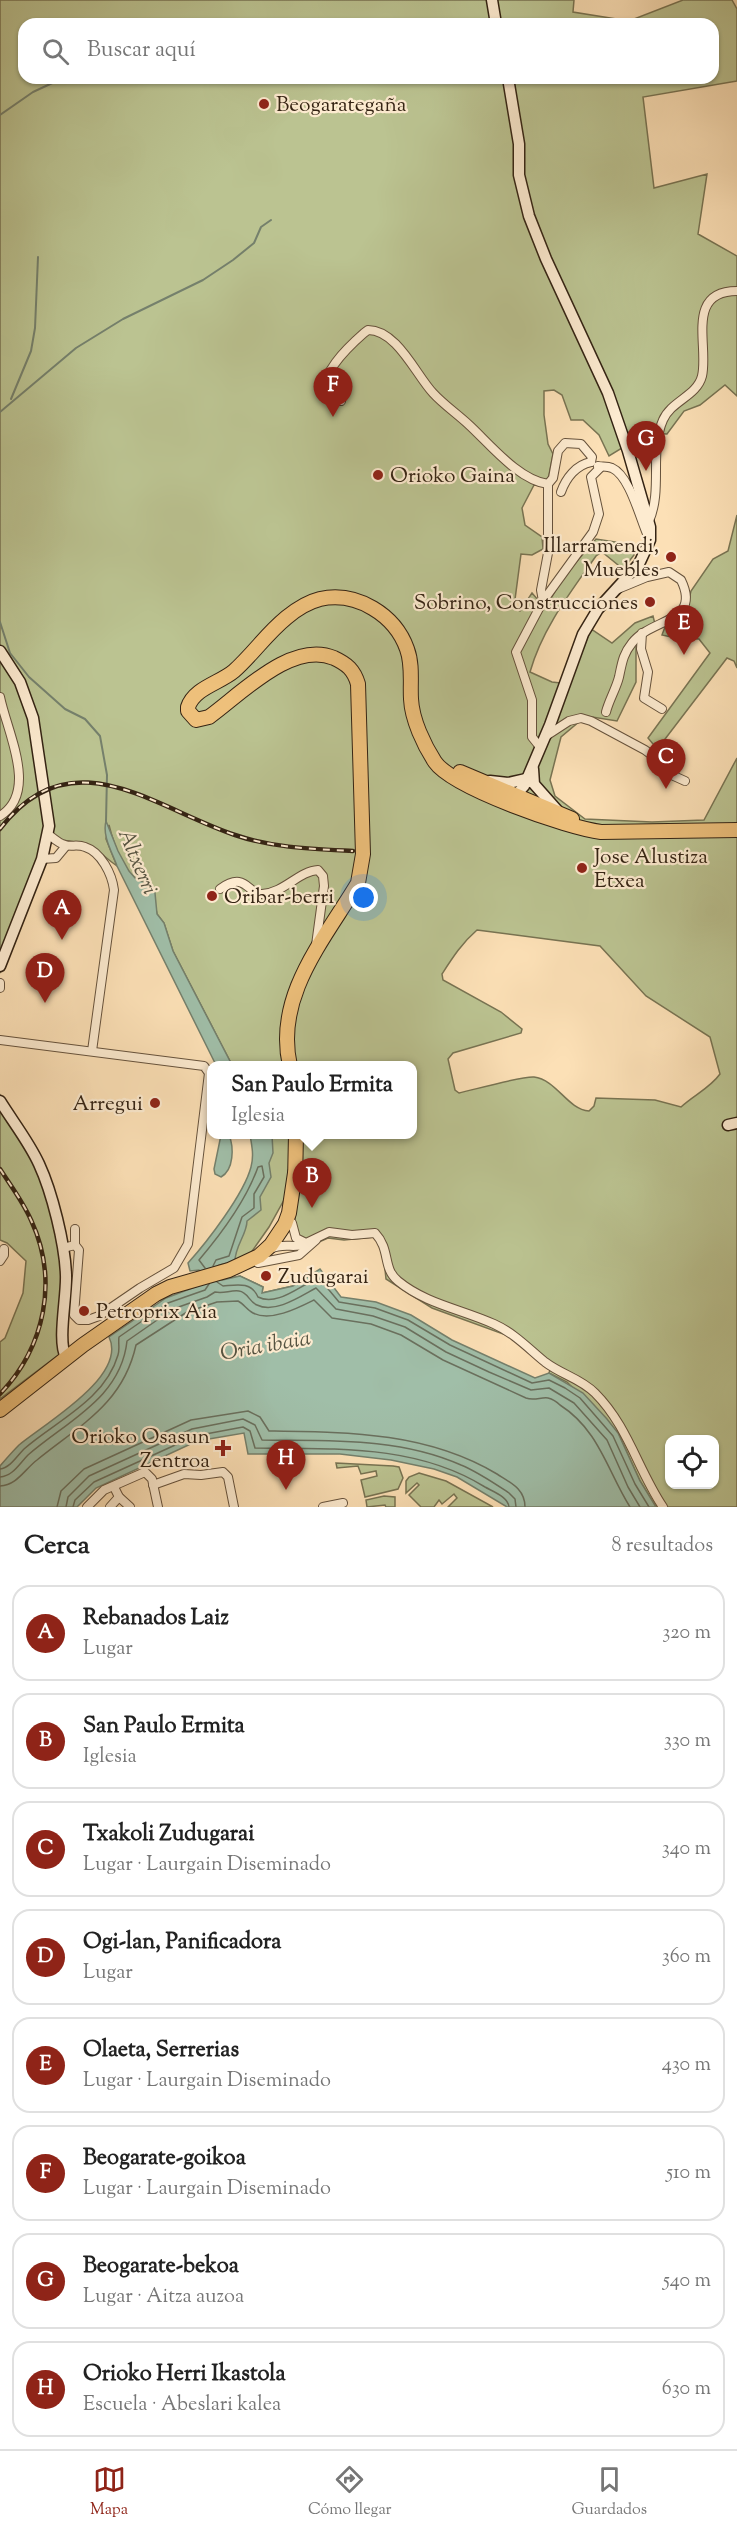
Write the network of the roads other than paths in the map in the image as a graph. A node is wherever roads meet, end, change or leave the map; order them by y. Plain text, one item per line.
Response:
1 (492, 0) edge
2 (495, 18) edge
3 (509, 84) edge
4 (737, 291) edge
5 (340, 401) dead end
6 (591, 462) junction
7 (601, 467) junction
8 (548, 484) junction
9 (561, 492) dead end
10 (649, 521) junction
11 (650, 539) junction
12 (618, 589) junction
13 (543, 601) junction
14 (642, 633) junction
15 (0, 651) edge
16 (3, 663) edge
17 (0, 697) edge
18 (662, 709) dead end
19 (606, 712) dead end
20 (545, 736) junction
21 (540, 747) junction
22 (527, 781) junction
23 (685, 781) dead end
24 (478, 784) junction
25 (516, 795) junction
26 (0, 816) edge
27 (561, 819) junction
28 (737, 830) edge
29 (48, 834) junction
30 (66, 846) junction
31 (42, 859) junction
32 (220, 889) dead end
33 (315, 952) junction
34 (0, 966) edge
35 (0, 1040) edge
36 (92, 1051) junction
37 (289, 1061) edge
38 (207, 1071) edge
39 (207, 1099) edge
40 (0, 1101) edge
41 (296, 1139) edge
42 (290, 1218) junction
43 (75, 1228) dead end
44 (75, 1245) junction
45 (278, 1246) junction
46 (306, 1247) junction
47 (63, 1248) junction
48 (4, 1249) dead end
49 (260, 1258) junction
50 (0, 1262) edge
51 (65, 1333) junction
52 (74, 1352) junction
53 (0, 1410) edge
54 (153, 1485) junction
55 (114, 1487) junction
56 (119, 1497) junction
57 (343, 1503) dead end
58 (87, 1507) edge
59 (110, 1507) edge
60 (130, 1507) edge
61 (158, 1507) edge
62 (234, 1507) edge
63 (323, 1507) edge
64 (663, 1507) edge

1 - 2 main road
3 - 10 main road
4 - 10 street
5 - 8 street
6 - 7 street
6 - 8 street
6 - 9 street
7 - 11 street
7 - 13 street
8 - 13 street
10 - 11 main road
11 - 12 main road
12 - 14 street
12 - 20 main road
13 - 21 street
14 - 18 street
14 - 19 street
15 - 16 main road
16 - 29 main road
17 - 26 street
20 - 21 main road
20 - 23 street
21 - 22 main road
22 - 24 main road
22 - 25 main road
22 - 27 main road
24 - 25 highway
24 - 27 highway
24 - 33 highway
25 - 27 highway
27 - 28 highway
29 - 30 street
29 - 31 main road
30 - 31 street
30 - 36 street
31 - 34 main road
32 - 33 street
33 - 37 highway
35 - 36 street
36 - 38 street
39 - 44 street
40 - 47 main road
41 - 42 highway
42 - 45 highway
42 - 46 street
42 - 49 highway
43 - 44 street
44 - 47 street
45 - 46 street
45 - 49 highway
46 - 49 street
46 - 64 street
47 - 51 main road
48 - 50 street
49 - 52 highway
51 - 52 main road
51 - 52 main road
52 - 53 highway
54 - 55 street
54 - 61 street
54 - 62 street
55 - 56 street
55 - 58 street
56 - 59 street
56 - 60 street
57 - 63 street

